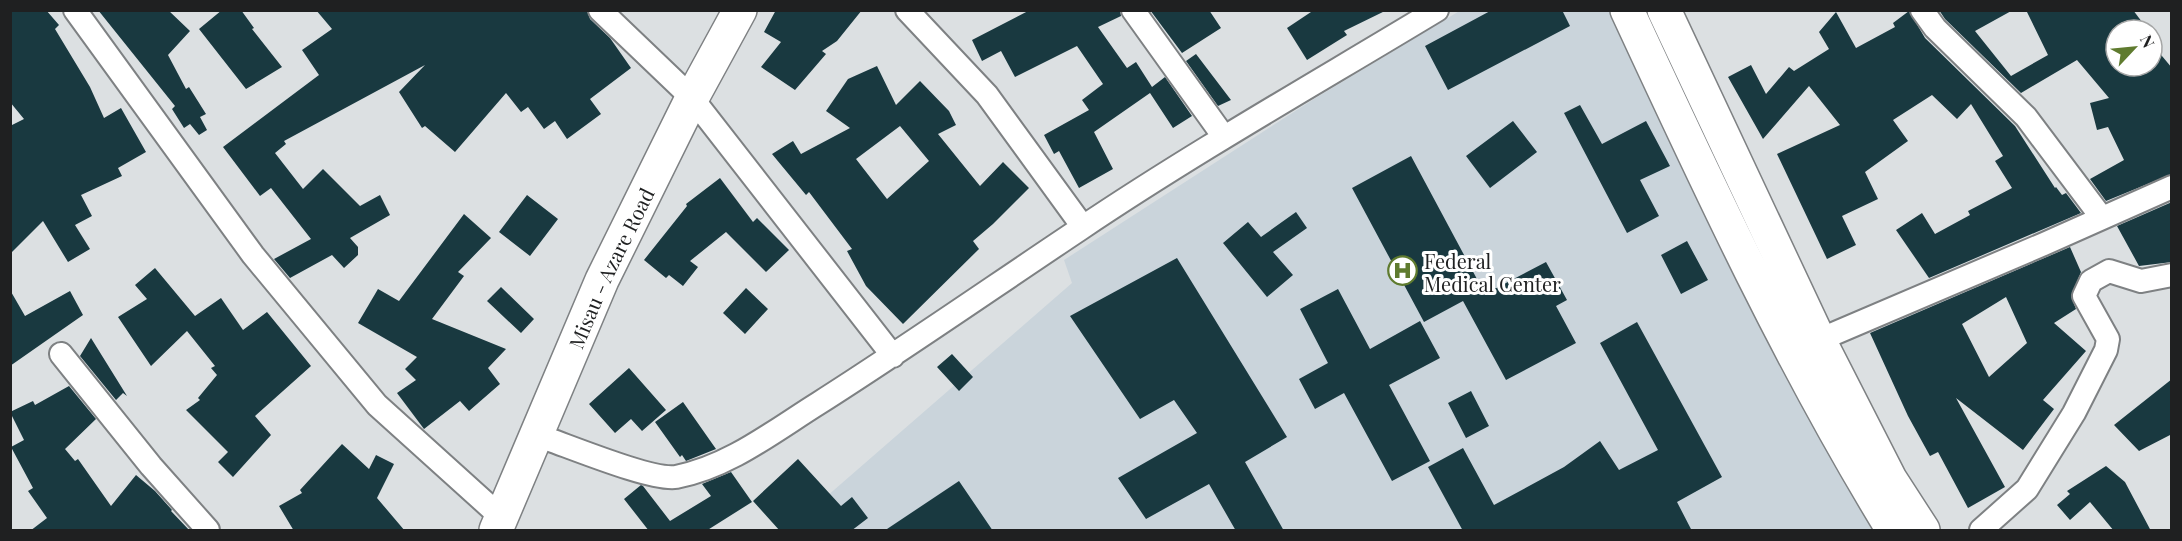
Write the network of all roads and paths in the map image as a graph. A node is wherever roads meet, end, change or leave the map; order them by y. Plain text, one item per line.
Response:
1 (75, 10) edge
2 (600, 10) edge
3 (740, 10) edge
4 (906, 10) edge
5 (1133, 10) edge
6 (1437, 10) edge
7 (1627, 10) edge
8 (1664, 10) edge
9 (1922, 10) edge
10 (692, 98) junction
11 (1224, 137) junction
12 (2172, 187) edge
13 (2102, 218) junction
14 (1083, 227) junction
15 (2172, 275) edge
16 (1818, 340) junction
17 (61, 354) dead end
18 (893, 356) junction
19 (536, 435) junction
20 (498, 524) edge
21 (208, 531) edge
22 (1893, 531) edge
23 (1923, 531) edge
24 (1980, 531) edge

1 - 20 street
2 - 10 street
3 - 10 main road, Misau - Azare Road
4 - 14 street
5 - 11 street
6 - 11 street
7 - 22 main road
8 - 16 main road
9 - 13 street
10 - 18 street
10 - 19 main road, Misau - Azare Road
11 - 14 street
12 - 13 street
13 - 16 street
14 - 18 street
15 - 24 street
16 - 23 main road
17 - 21 street
18 - 19 street
19 - 20 main road, Misau - Azare Road

